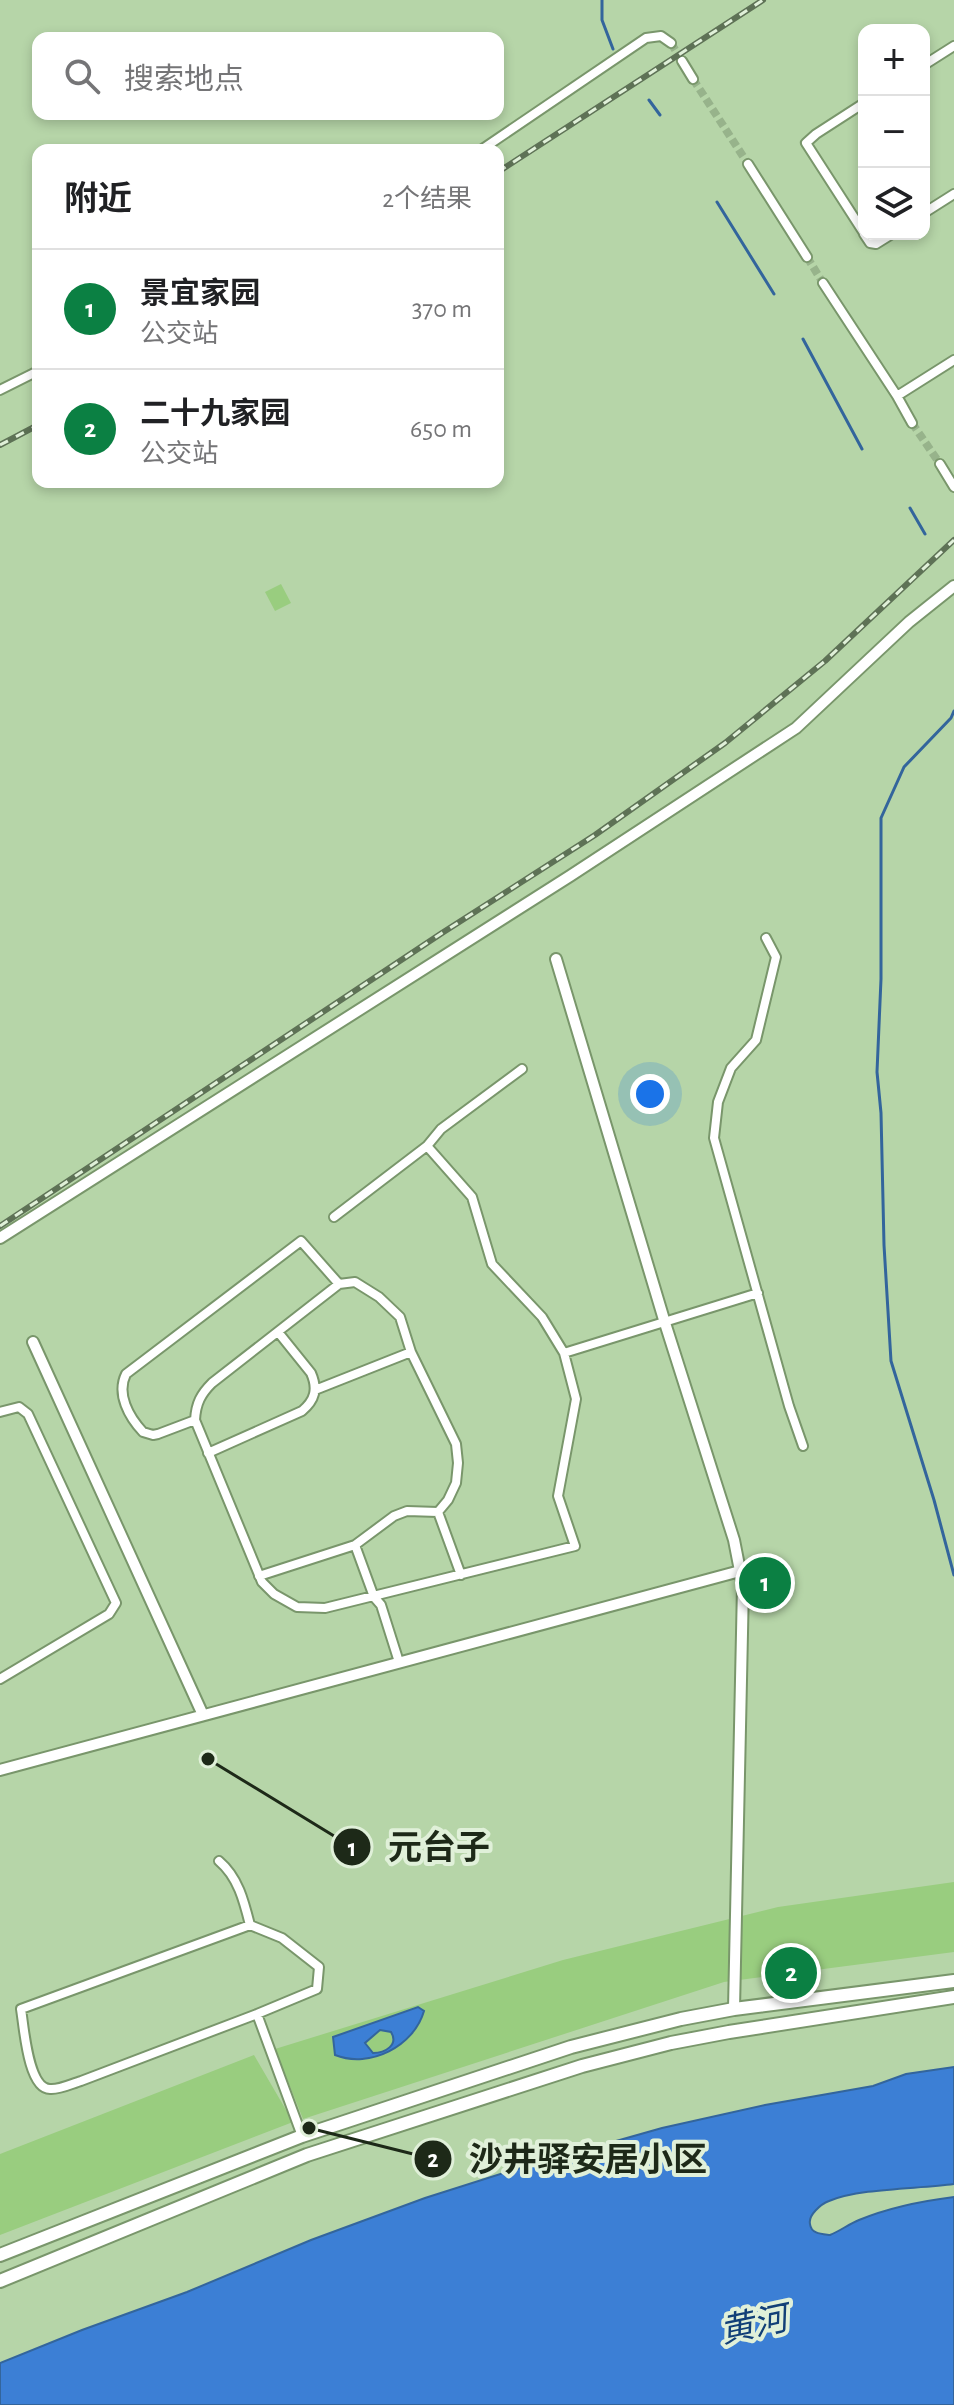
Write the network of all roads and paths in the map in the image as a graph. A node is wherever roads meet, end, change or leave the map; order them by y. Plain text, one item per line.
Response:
1 (671, 43) dead end
2 (954, 46) edge
3 (682, 61) tunnel mouth
4 (930, 61) edge
5 (693, 79) tunnel mouth
6 (858, 107) edge
7 (490, 144) edge
8 (748, 164) tunnel mouth
9 (954, 194) edge
10 (930, 209) edge
11 (858, 225) edge
12 (807, 257) tunnel mouth
13 (823, 283) tunnel mouth
14 (954, 360) edge
15 (32, 374) edge
16 (0, 390) edge
17 (897, 396) junction
18 (912, 423) tunnel mouth
19 (940, 464) tunnel mouth
20 (954, 487) edge
21 (954, 586) edge
22 (766, 938) dead end
23 (556, 959) dead end
24 (522, 1069) dead end
25 (427, 1146) junction
26 (334, 1217) dead end
27 (0, 1238) edge
28 (339, 1284) junction
29 (758, 1293) junction
30 (665, 1323) junction
31 (278, 1332) junction
32 (33, 1342) dead end
33 (411, 1352) junction
34 (564, 1353) junction
35 (315, 1390) junction
36 (0, 1412) edge
37 (195, 1420) junction
38 (803, 1446) dead end
39 (208, 1453) junction
40 (438, 1512) junction
41 (355, 1545) junction
42 (740, 1571) junction
43 (461, 1575) junction
44 (259, 1576) junction
45 (374, 1597) junction
46 (399, 1662) junction
47 (0, 1679) edge
48 (203, 1715) junction
49 (2, 1767) edge
50 (219, 1861) dead end
51 (250, 1925) junction
52 (954, 1981) edge
53 (954, 1997) edge
54 (734, 2009) junction
55 (257, 2014) junction
56 (302, 2136) junction
57 (0, 2255) edge
58 (0, 2281) edge

1 - 7 street
2 - 4 street
3 - 5 street
6 - 11 street
8 - 12 street
9 - 10 street
13 - 17 street
14 - 17 street
15 - 16 street
17 - 18 street
19 - 20 street
21 - 27 street
22 - 29 street
23 - 30 street
24 - 25 street
25 - 26 street
25 - 34 street
28 - 31 street
28 - 33 street
28 - 37 street
29 - 30 street
29 - 38 street
30 - 34 street
30 - 42 street
31 - 35 street
31 - 37 street
32 - 48 street
33 - 35 street
33 - 40 street
34 - 43 street
35 - 39 street
36 - 47 street
37 - 39 street
39 - 44 street
40 - 41 street
40 - 43 street
41 - 44 street
41 - 45 street
42 - 46 street
42 - 54 street
43 - 45 street
44 - 45 street
45 - 46 street
46 - 48 street
48 - 49 street
50 - 51 street
51 - 55 street
51 - 55 street
52 - 54 main road
53 - 58 main road
54 - 56 main road
55 - 56 street
56 - 57 main road

